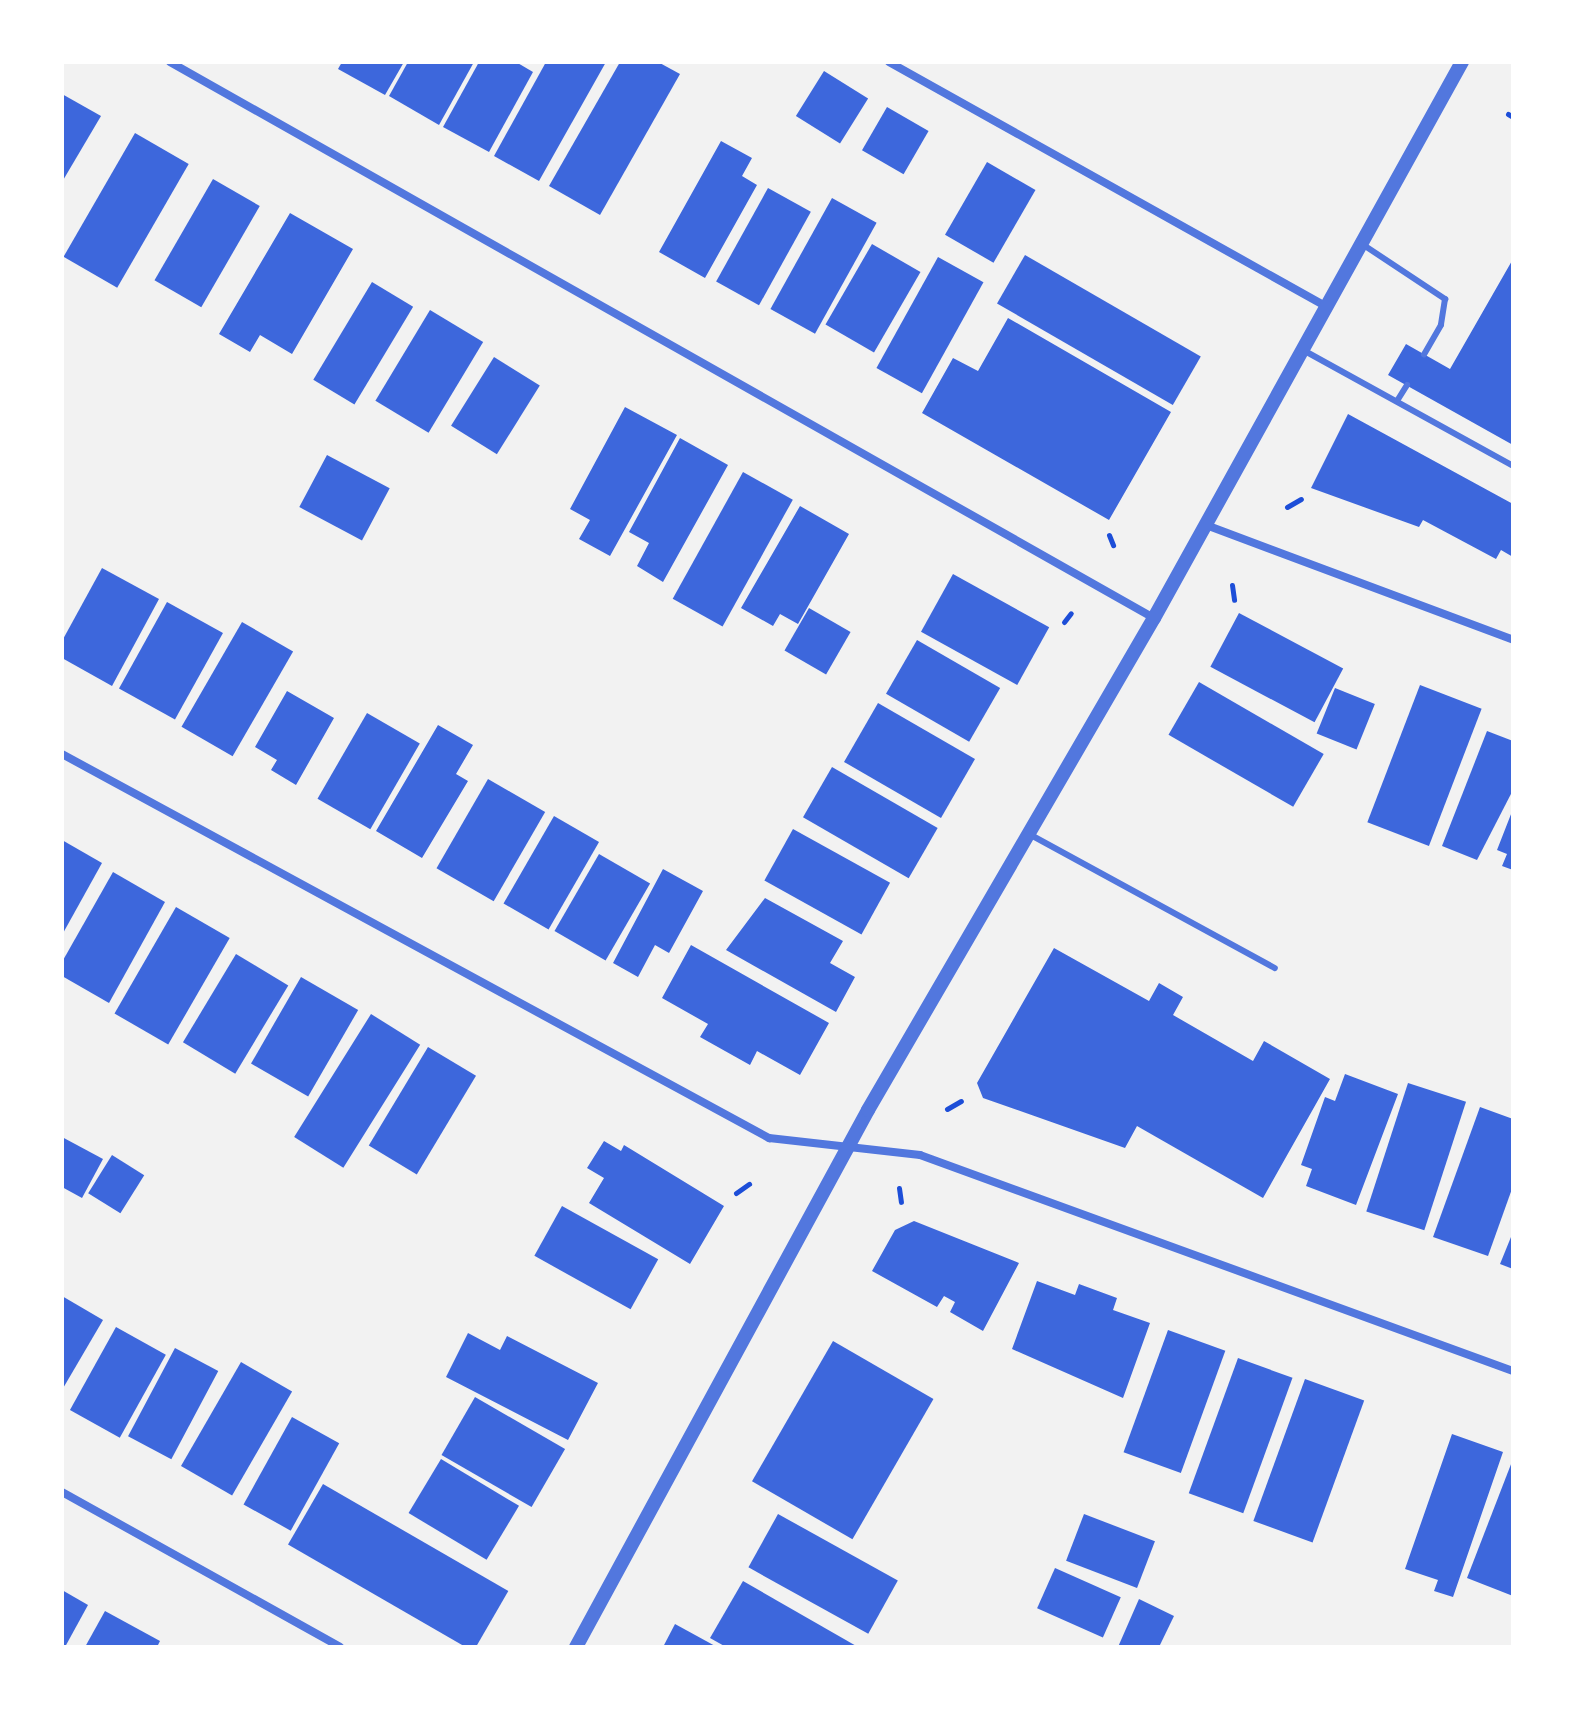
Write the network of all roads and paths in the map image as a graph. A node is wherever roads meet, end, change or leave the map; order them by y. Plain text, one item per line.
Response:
1 (170, 62) edge
2 (889, 62) edge
3 (1462, 62) edge
4 (1362, 244) junction
5 (1327, 307) junction
6 (1303, 350) junction
7 (1424, 355) dead end
8 (1407, 385) dead end
9 (1397, 401) junction
10 (1513, 466) edge
11 (1301, 499) dead end
12 (1287, 507) dead end
13 (1206, 525) junction
14 (1109, 535) dead end
15 (1113, 545) dead end
16 (1232, 585) dead end
17 (1234, 600) dead end
18 (1071, 613) dead end
19 (1154, 618) junction
20 (1064, 622) dead end
21 (1513, 640) edge
22 (62, 754) edge
23 (1028, 834) junction
24 (1275, 968) dead end
25 (961, 1101) dead end
26 (947, 1109) dead end
27 (848, 1148) junction
28 (749, 1184) dead end
29 (899, 1188) dead end
30 (736, 1193) dead end
31 (901, 1202) dead end
32 (1513, 1371) edge
33 (62, 1492) edge
34 (340, 1647) edge
35 (576, 1647) edge

1 - 19 street
2 - 5 street
3 - 4 street
4 - 5 street
4 - 7 lane
5 - 6 street
6 - 9 lane
6 - 13 street
8 - 9 lane
9 - 10 lane
11 - 12 path
13 - 19 street
13 - 21 street
14 - 15 path
16 - 17 path
18 - 20 path
19 - 23 street
22 - 27 street
23 - 24 lane
23 - 27 street
25 - 26 path
27 - 32 street
27 - 35 street
28 - 30 path
29 - 31 path
33 - 34 street

